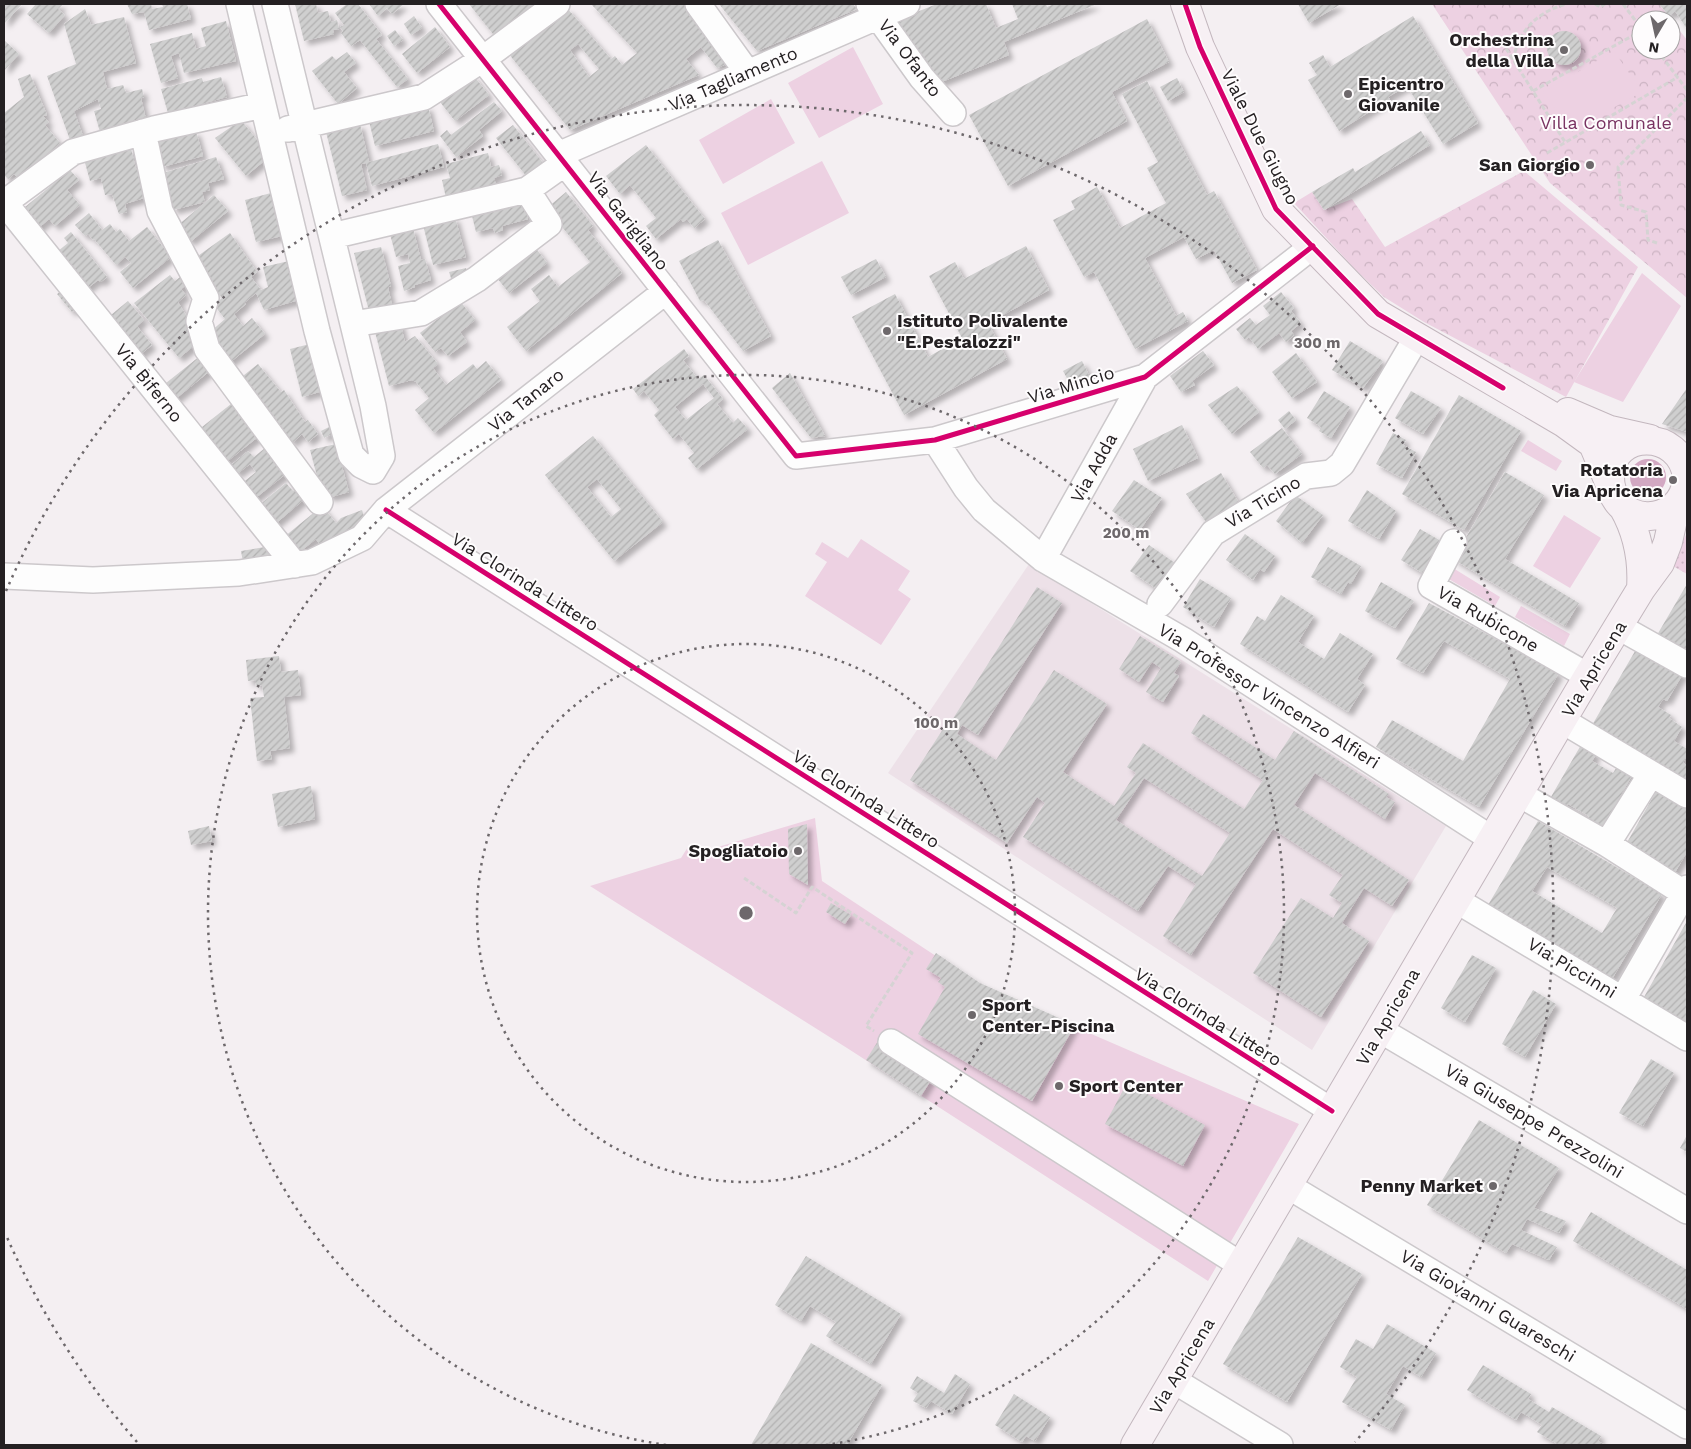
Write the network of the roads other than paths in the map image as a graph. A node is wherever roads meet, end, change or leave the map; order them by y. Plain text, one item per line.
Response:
1 (239, 4) edge
2 (275, 4) edge
3 (439, 4) edge
4 (557, 4) edge
5 (698, 4) edge
6 (907, 4) edge
7 (1185, 4) edge
8 (874, 10) edge
9 (480, 60) junction
10 (746, 72) junction
11 (263, 105) junction
12 (953, 112) dead end
13 (304, 125) junction
14 (143, 132) junction
15 (270, 133) junction
16 (562, 159) junction
17 (527, 190) junction
18 (4, 202) edge
19 (332, 236) junction
20 (1312, 246) junction
21 (666, 291) junction
22 (353, 324) junction
23 (1417, 337) junction
24 (1145, 377) junction
25 (1503, 388) junction
26 (935, 440) junction
27 (1652, 440) junction
28 (796, 456) joint
29 (373, 471) junction
30 (1685, 482) edge
31 (1617, 497) junction
32 (320, 502) dead end
33 (386, 510) junction
34 (1454, 542) dead end
35 (1042, 558) junction
36 (295, 565) junction
37 (4, 576) edge
38 (1641, 589) junction
39 (1160, 604) dead end
40 (1619, 627) junction
41 (1687, 665) edge
42 (1588, 676) junction
43 (1563, 721) junction
44 (1651, 774) junction
45 (1519, 794) junction
46 (1687, 795) edge
47 (1492, 839) junction
48 (1607, 844) junction
49 (1686, 892) edge
50 (1456, 900) junction
51 (1624, 999) junction
52 (1380, 1030) junction
53 (1687, 1038) edge
54 (891, 1042) road end
55 (1332, 1111) junction
56 (1288, 1186) junction
57 (1687, 1211) edge
58 (1241, 1265) junction
59 (1173, 1380) junction
60 (1687, 1426) edge
61 (1134, 1445) edge
62 (1280, 1445) edge

1 - 11 street
2 - 13 street
3 - 9 street, Via Garigliano
4 - 9 street
5 - 10 street
6 - 8 street, Via Tagliamento
7 - 20 main road, Viale Due Giugno
8 - 10 street, Via Tagliamento
8 - 12 street, Via Ofanto
9 - 13 street
9 - 16 street, Via Garigliano
10 - 16 street, Via Tagliamento
11 - 14 street
11 - 15 street
13 - 15 street
13 - 19 street
14 - 18 street
14 - 32 street
15 - 29 street
16 - 17 street, Via Tagliamento
16 - 21 street, Via Garigliano
17 - 19 street
17 - 22 street
18 - 36 street, Via Biferno
19 - 22 street
20 - 23 main road, Viale Due Giugno
20 - 24 street, Via Mincio
21 - 28 street, Via Garigliano
21 - 33 street, Via Tanaro
22 - 29 street
23 - 25 main road, Viale Due Giugno
23 - 39 street, Via Ticino
24 - 26 street, Via Mincio
24 - 35 street, Via Adda
25 - 27 main road, Viale Due Giugno
25 - 31 main road, Viale Due Giugno
26 - 28 street, Via Mincio
26 - 35 street, Via Professor Vincenzo Alfieri
27 - 30 main road, Viale Due Giugno
27 - 31 main road
29 - 33 street
30 - 31 main road
30 - 38 main road, Via Apricena
31 - 38 main road, Via Apricena
33 - 36 street, Via Tanaro
33 - 55 street, Via Clorinda Littero
34 - 42 street, Via Rubicone
35 - 47 street, Via Professor Vincenzo Alfieri
36 - 37 street, Via Tanaro
38 - 40 main road, Via Apricena
40 - 41 street
40 - 42 main road, Via Apricena
42 - 43 main road, Via Apricena
43 - 44 street
43 - 45 main road, Via Apricena
44 - 46 street
44 - 48 street
45 - 47 main road, Via Apricena
45 - 48 street
47 - 50 main road, Via Apricena
48 - 49 street
49 - 51 street
50 - 51 street, Via Piccinni
50 - 52 main road, Via Apricena
51 - 53 street, Via Piccinni
52 - 55 main road, Via Apricena
52 - 57 street, Via Giuseppe Prezzolini
54 - 58 street
55 - 56 main road, Via Apricena
56 - 58 main road, Via Apricena
56 - 60 street, Via Giovanni Guareschi
58 - 59 main road, Via Apricena
59 - 61 main road, Via Apricena
59 - 62 street

